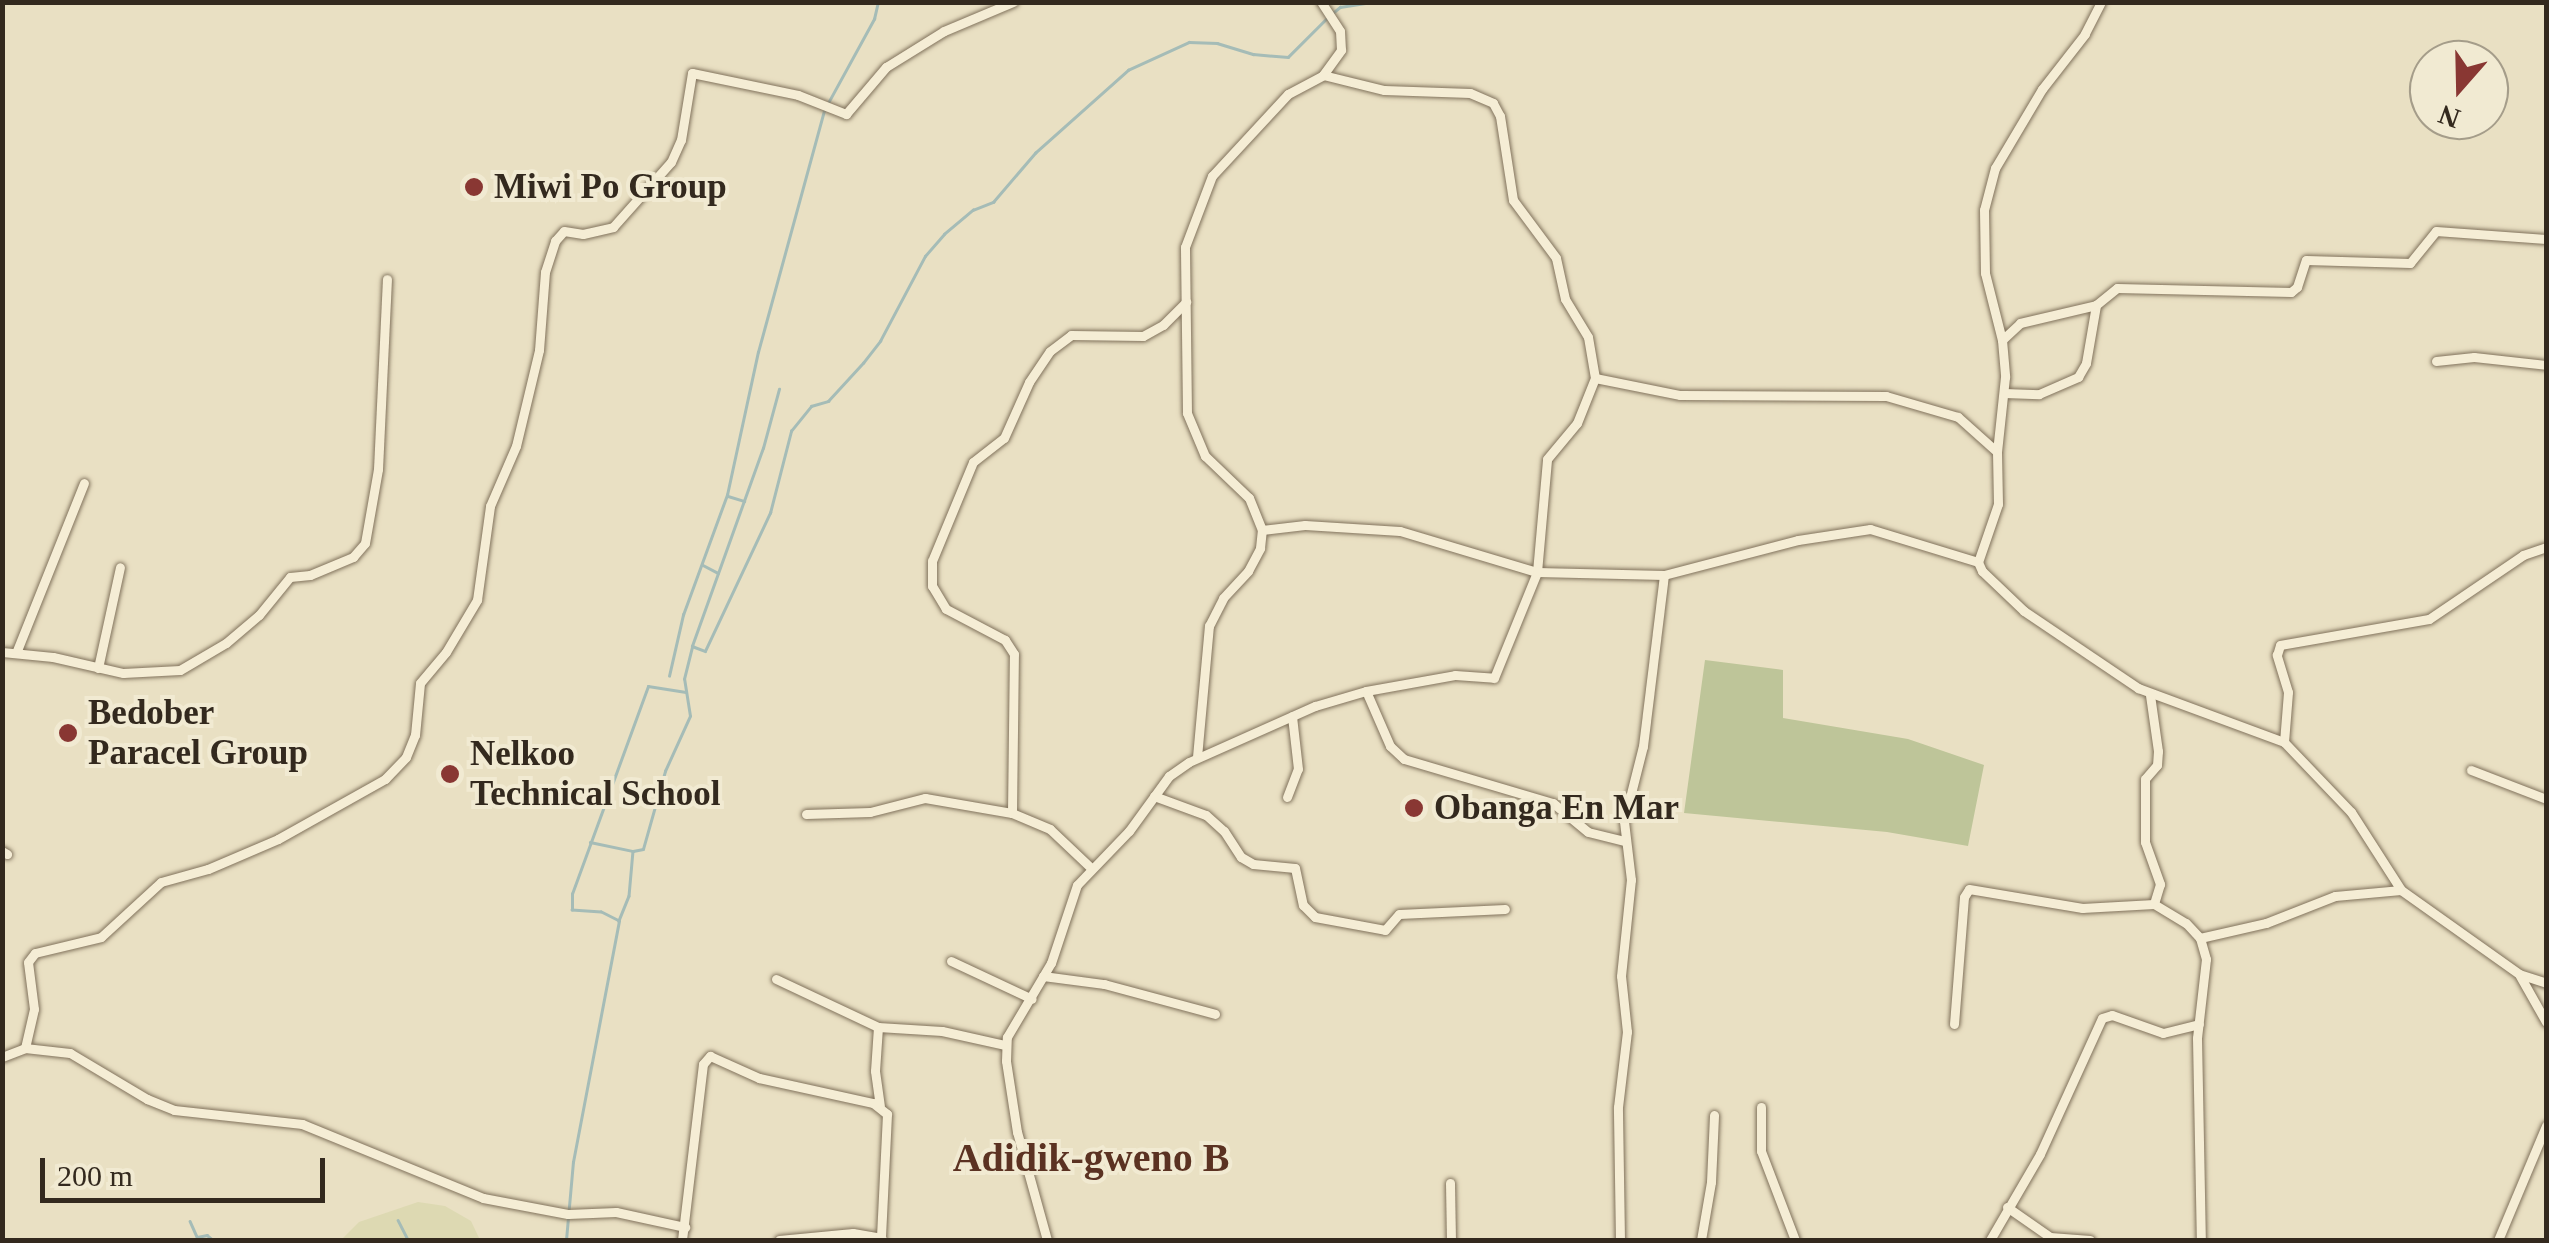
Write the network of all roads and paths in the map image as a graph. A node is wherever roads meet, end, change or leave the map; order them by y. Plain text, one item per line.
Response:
1 (1013, 2) edge
2 (1308, 2) edge
3 (2100, 2) edge
4 (1320, 4) edge
5 (1323, 75) junction
6 (2546, 239) edge
7 (387, 279) dead end
8 (1187, 300) junction
9 (2096, 305) junction
10 (2002, 340) junction
11 (2436, 361) dead end
12 (2546, 366) edge
13 (1596, 378) junction
14 (2004, 394) junction
15 (1997, 452) junction
16 (84, 483) dead end
17 (1262, 530) junction
18 (2546, 547) edge
19 (1978, 562) junction
20 (120, 567) dead end
21 (1537, 572) junction
22 (1664, 574) junction
23 (2, 652) edge
24 (16, 653) junction
25 (98, 668) junction
26 (1366, 691) junction
27 (2150, 694) junction
28 (1292, 716) junction
29 (2284, 742) junction
30 (1196, 757) junction
31 (2471, 770) dead end
32 (1154, 796) junction
33 (1287, 798) dead end
34 (2546, 799) edge
35 (1012, 813) junction
36 (806, 814) dead end
37 (1625, 841) junction
38 (1090, 867) junction
39 (2401, 890) junction
40 (2154, 904) junction
41 (1506, 909) dead end
42 (2200, 938) junction
43 (951, 962) dead end
44 (2519, 974) junction
45 (1043, 976) junction
46 (776, 979) dead end
47 (2546, 982) edge
48 (1032, 999) junction
49 (1214, 1014) dead end
50 (2546, 1022) edge
51 (1954, 1024) dead end
52 (2199, 1024) junction
53 (878, 1027) junction
54 (1005, 1045) junction
55 (25, 1048) junction
56 (2, 1057) edge
57 (880, 1106) junction
58 (1760, 1107) dead end
59 (1714, 1115) dead end
60 (2546, 1126) edge
61 (1450, 1183) dead end
62 (2007, 1208) junction
63 (685, 1227) junction
64 (882, 1238) edge
65 (682, 1240) edge
66 (779, 1240) edge
67 (1047, 1240) edge
68 (1451, 1240) edge
69 (1620, 1240) edge
70 (1701, 1240) edge
71 (1794, 1240) edge
72 (1990, 1240) edge
73 (2090, 1240) edge
74 (2201, 1240) edge
75 (2498, 1240) edge

1 - 55 street
2 - 4 street
3 - 10 street
4 - 5 street
5 - 8 street
5 - 13 street
6 - 9 street
7 - 25 street
8 - 17 street
8 - 35 street
9 - 10 street
9 - 14 street
10 - 14 street
11 - 12 street
13 - 15 street
13 - 21 street
14 - 15 street
15 - 19 street
16 - 24 street
17 - 21 street
17 - 30 street
18 - 29 street
19 - 22 street
19 - 27 street
20 - 25 street
21 - 22 street
21 - 26 street
22 - 37 street
23 - 24 street
24 - 25 street
26 - 28 street
26 - 37 street
27 - 29 street
27 - 40 street
28 - 30 street
28 - 33 street
29 - 39 street
30 - 32 street
31 - 34 street
32 - 38 street
32 - 41 street
35 - 36 street
35 - 38 street
37 - 69 street
38 - 45 street
39 - 42 street
39 - 44 street
40 - 42 street
40 - 51 street
42 - 52 street
43 - 48 street
44 - 47 street
44 - 50 street
45 - 48 street
45 - 49 street
46 - 53 street
48 - 54 street
52 - 62 street
52 - 74 street
53 - 54 street
53 - 57 street
54 - 67 street
55 - 56 street
55 - 63 street
57 - 63 street
57 - 64 street
58 - 71 street
59 - 70 street
60 - 75 street
61 - 68 street
62 - 72 street
62 - 73 street
63 - 65 street
64 - 66 street

